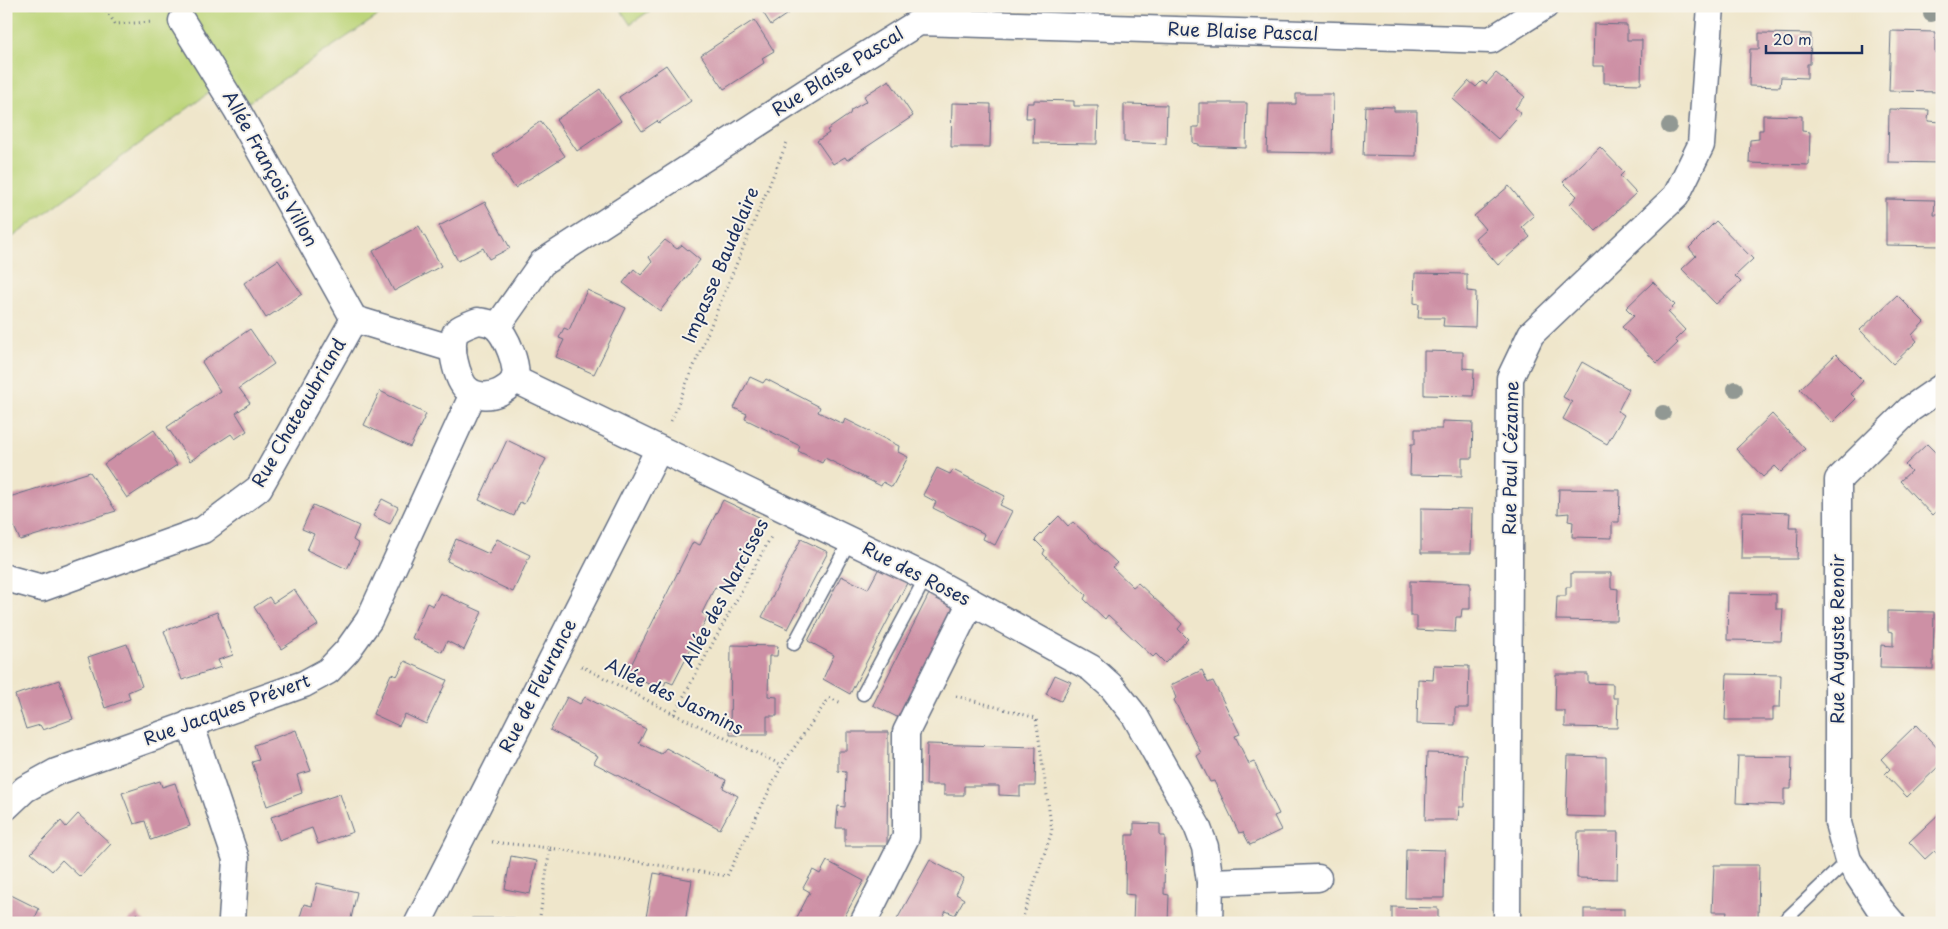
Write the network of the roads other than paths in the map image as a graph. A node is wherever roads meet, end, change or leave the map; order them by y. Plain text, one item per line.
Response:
1 (1545, 6) edge
2 (1710, 6) edge
3 (182, 21) road end
4 (354, 319) junction
5 (497, 328) junction
6 (453, 349) junction
7 (514, 380) junction
8 (1942, 387) edge
9 (474, 394) junction
10 (659, 449) junction
11 (850, 540) junction
12 (926, 577) junction
13 (6, 578) edge
14 (971, 602) junction
15 (794, 644) dead end
16 (863, 694) dead end
17 (190, 724) junction
18 (6, 808) edge
19 (1848, 860) junction
20 (1318, 878) dead end
21 (1210, 882) junction
22 (232, 920) dead end
23 (418, 923) edge
24 (863, 923) edge
25 (1209, 923) edge
26 (1507, 923) edge
27 (1782, 923) edge
28 (1892, 923) edge

1 - 5 street, Rue Blaise Pascal
2 - 26 street, Rue Paul Cézanne
3 - 4 street, Allée François Villon
4 - 6 street, Rue Chateaubriand
4 - 13 street, Rue Chateaubriand
5 - 6 street
5 - 7 street
6 - 9 street
7 - 9 street
7 - 10 street, Rue des Roses
8 - 19 street, Rue Auguste Renoir
9 - 17 street, Rue Jacques Prévert
10 - 11 street, Rue des Roses
10 - 23 street, Rue de Fleurance
11 - 12 street, Rue des Roses
11 - 15 lane
12 - 14 street, Rue des Roses
12 - 16 lane
14 - 21 street, Rue des Roses
14 - 24 street
17 - 18 street, Rue Jacques Prévert
17 - 22 street
19 - 27 lane
19 - 28 street, Rue Auguste Renoir
20 - 21 street
21 - 25 street, Rue des Roses

